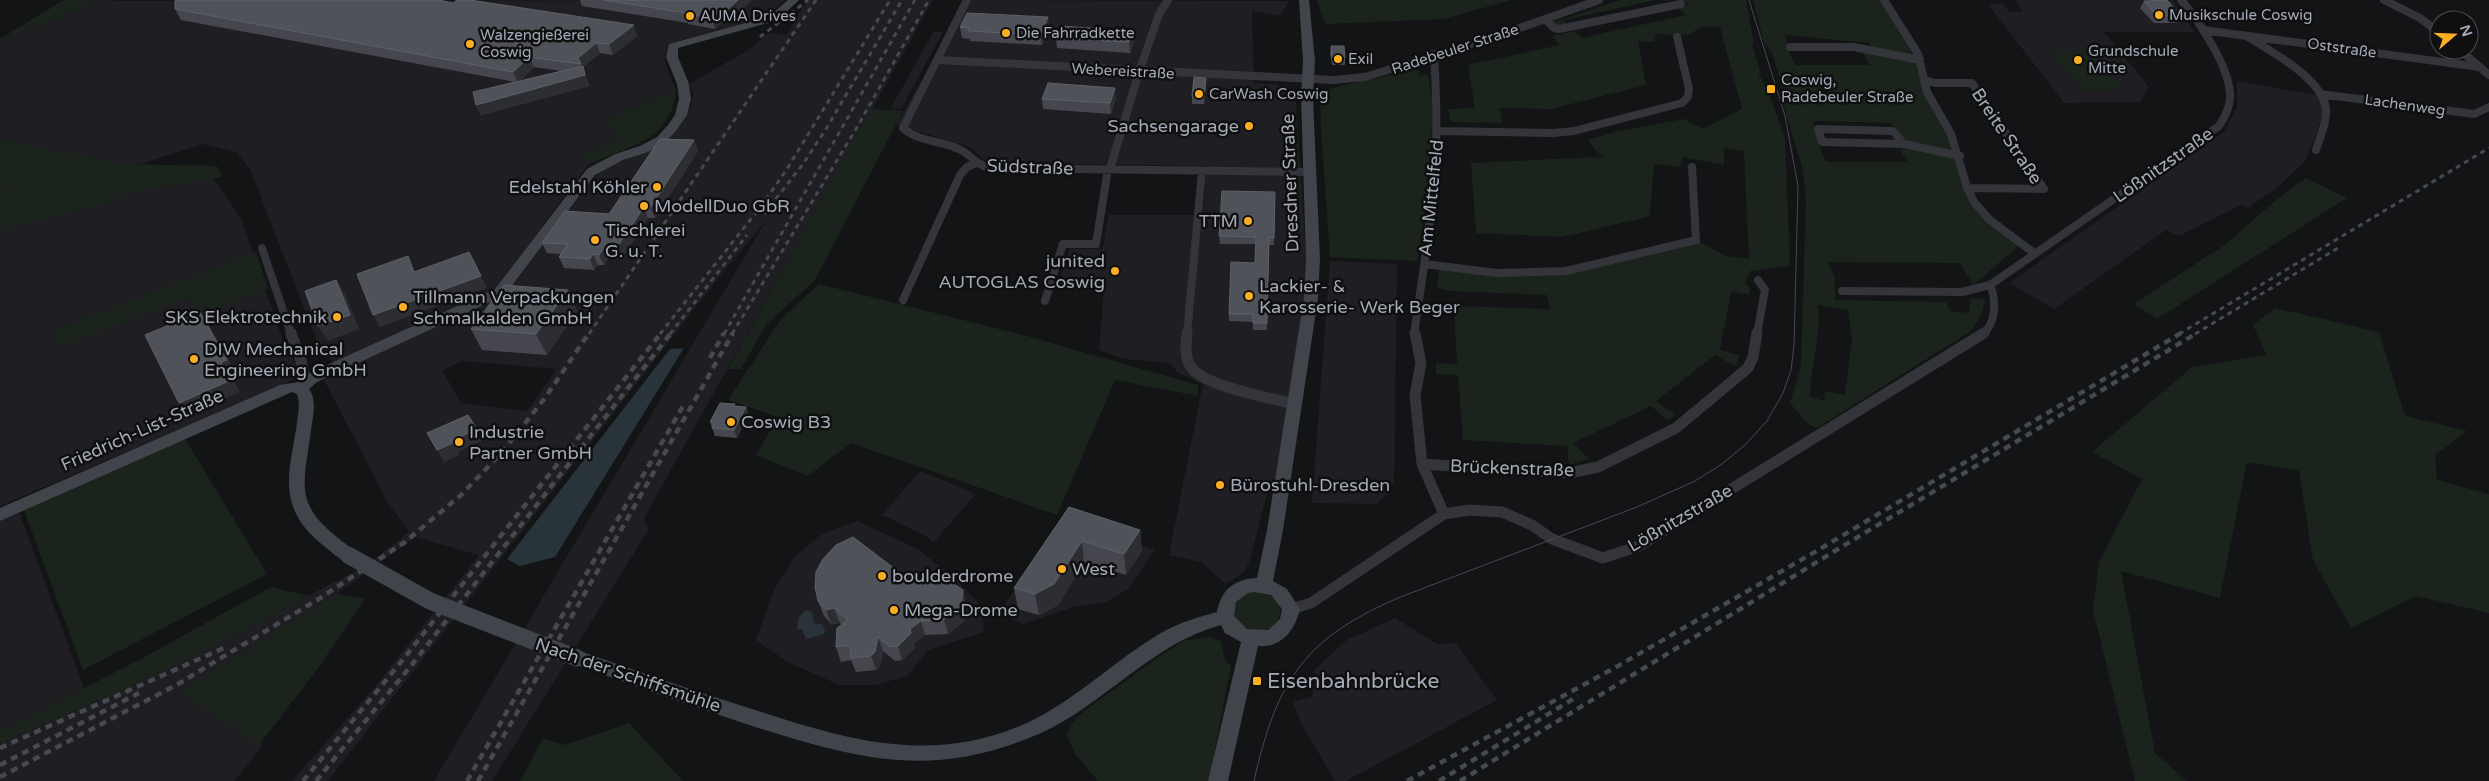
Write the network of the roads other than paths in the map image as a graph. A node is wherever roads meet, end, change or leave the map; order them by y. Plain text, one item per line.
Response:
1 (794, 0) edge
2 (967, 0) edge
3 (1168, 0) edge
4 (1304, 0) edge
5 (1599, 0) edge
6 (1884, 0) edge
7 (2181, 0) edge
8 (2384, 0) edge
9 (2401, 0) edge
10 (1681, 4) dead end
11 (2420, 18) junction
12 (1545, 19) junction
13 (2429, 25) edge
14 (2204, 30) junction
15 (2245, 35) junction
16 (1677, 37) dead end
17 (1790, 46) dead end
18 (1434, 54) junction
19 (937, 60) junction
20 (1920, 60) junction
21 (2472, 60) edge
22 (2480, 67) junction
23 (1139, 72) junction
24 (2489, 75) edge
25 (1308, 79) junction
26 (1924, 80) junction
27 (2320, 94) junction
28 (2489, 107) edge
29 (1438, 130) junction
30 (1904, 144) junction
31 (2316, 150) dead end
32 (1960, 156) junction
33 (974, 164) junction
34 (1692, 167) dead end
35 (1109, 169) junction
36 (1202, 171) junction
37 (1311, 172) junction
38 (1967, 188) junction
39 (262, 248) dead end
40 (2034, 253) junction
41 (1424, 264) junction
42 (1758, 280) dead end
43 (1990, 285) junction
44 (1842, 291) dead end
45 (903, 300) dead end
46 (1045, 301) dead end
47 (301, 388) junction
48 (1294, 404) junction
49 (1422, 464) junction
50 (1444, 514) junction
51 (0, 515) edge
52 (1264, 585) junction
53 (1291, 609) junction
54 (1225, 617) junction
55 (1251, 639) junction
56 (1218, 781) edge

1 - 47 street
2 - 19 street, Südstraße
3 - 23 street
4 - 25 street, Dresdner Straße
5 - 12 street, Radebeuler Straße
6 - 20 street
7 - 14 street, Lößnitzstraße
8 - 11 street
9 - 11 street
10 - 12 street
11 - 13 street
12 - 18 street, Radebeuler Straße
14 - 15 street, Oststraße
14 - 40 street, Lößnitzstraße
15 - 22 street, Oststraße
15 - 27 street
16 - 29 street
17 - 20 street
18 - 25 street, Radebeuler Straße
18 - 29 street, Am Mittelfeld
19 - 23 street, Webereistraße
19 - 33 street, Südstraße
20 - 26 street
21 - 22 street
22 - 24 street
23 - 25 street, Webereistraße
23 - 35 street
25 - 37 street, Dresdner Straße
26 - 32 street
26 - 38 street, Breite Straße
27 - 28 street, Lachenweg
27 - 31 street
29 - 41 street, Am Mittelfeld
30 - 30 street
30 - 32 street
32 - 38 street
33 - 35 street, Südstraße
33 - 45 street
34 - 41 street
35 - 36 street, Südstraße
35 - 46 street
36 - 37 street, Südstraße
36 - 48 street
37 - 48 street, Dresdner Straße
38 - 40 street
39 - 47 street, Nach der Schiffsmühle
40 - 43 street, Lößnitzstraße
41 - 49 street, Am Mittelfeld
42 - 49 street, Brückenstraße
43 - 44 street, Lößnitzstraße
43 - 50 street, Lößnitzstraße
47 - 51 street, Friedrich-List-Straße
47 - 54 street, Nach der Schiffsmühle, bridge
48 - 52 street, Dresdner Straße
49 - 50 street, Am Mittelfeld
50 - 53 street, Lößnitzstraße
52 - 53 street
52 - 54 street
53 - 55 street
54 - 55 street
55 - 56 street

